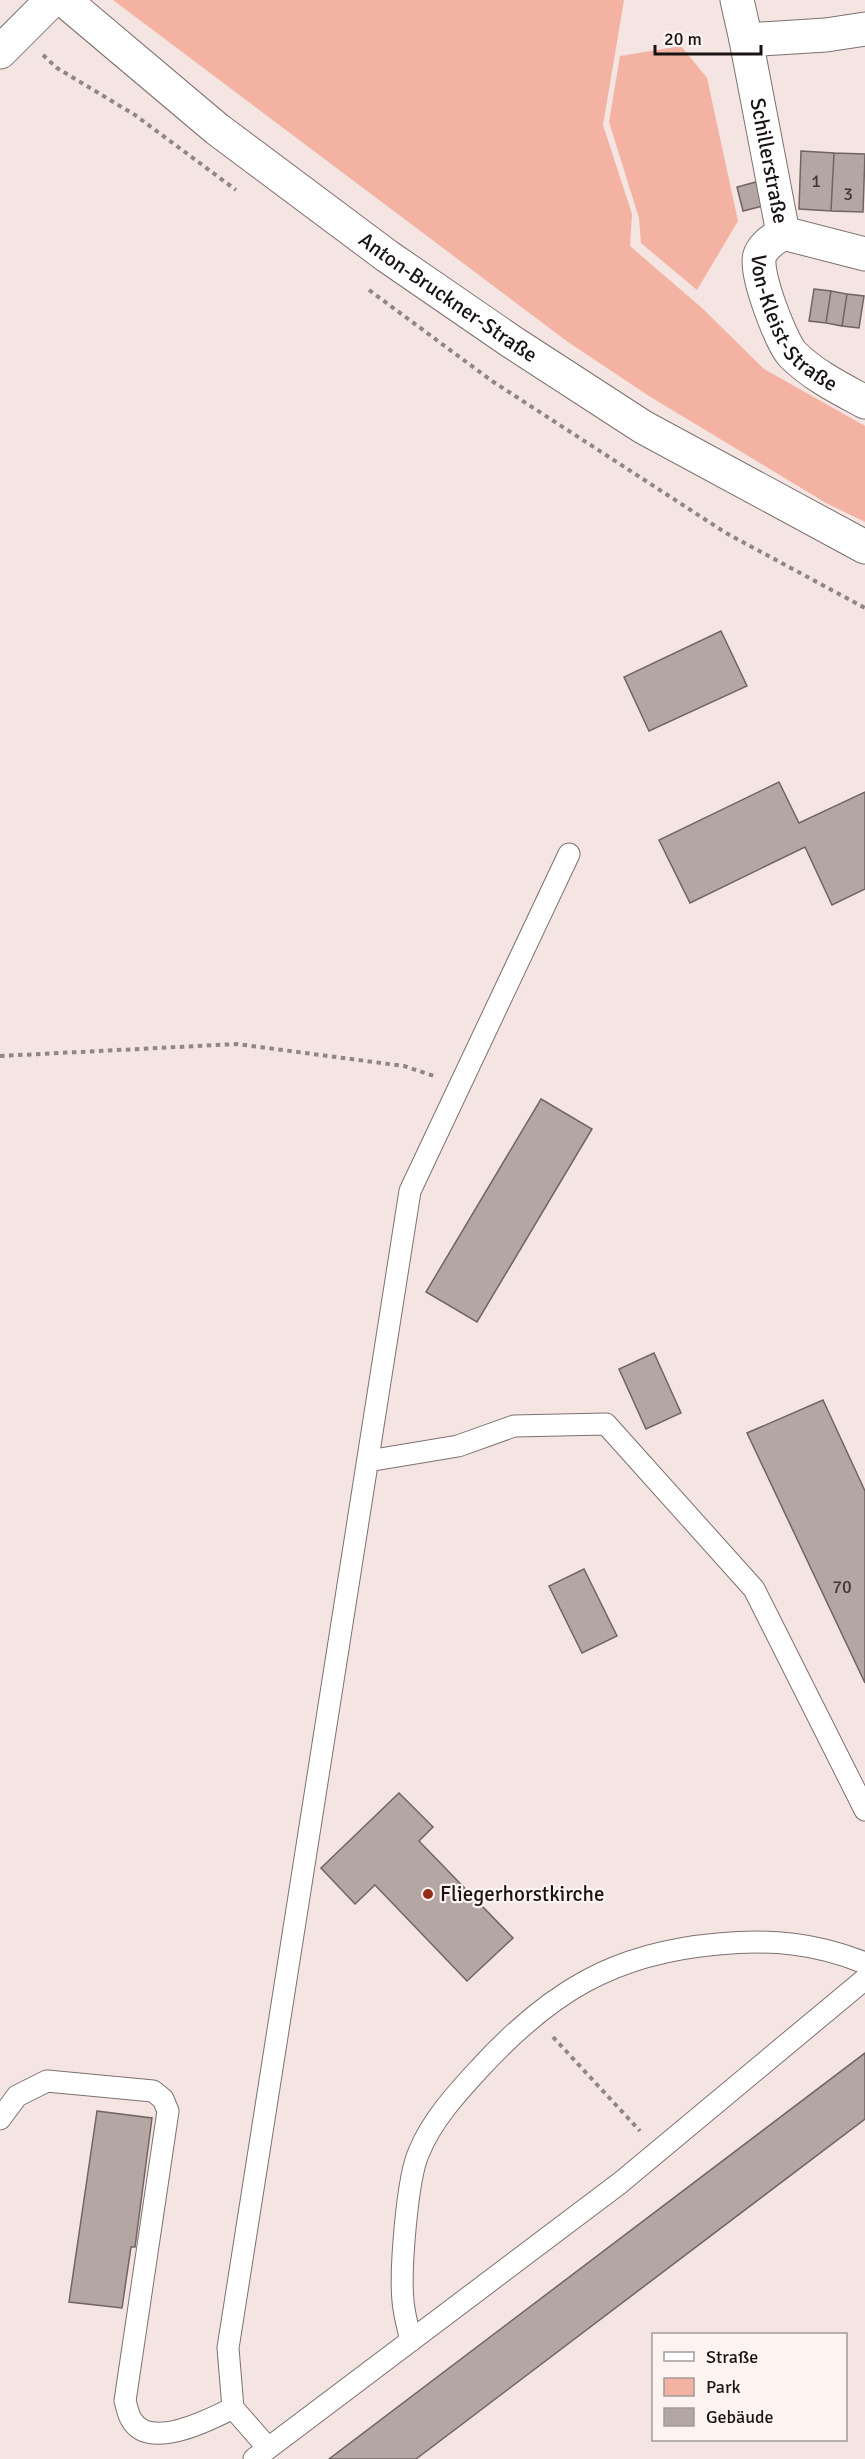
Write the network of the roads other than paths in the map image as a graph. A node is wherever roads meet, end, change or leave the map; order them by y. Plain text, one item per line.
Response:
1 (52, 0) edge
2 (64, 0) edge
3 (737, 0) edge
4 (865, 29) edge
5 (747, 40) junction
6 (9, 43) edge
7 (783, 233) junction
8 (865, 254) edge
9 (865, 402) edge
10 (865, 547) edge
11 (569, 854) dead end
12 (368, 1461) junction
13 (865, 1810) edge
14 (865, 1963) edge
15 (865, 1979) edge
16 (0, 2119) edge
17 (411, 2341) junction
18 (233, 2408) junction
19 (261, 2454) edge

1 - 6 main road
2 - 10 main road, Anton-Bruckner-Straße
3 - 5 main road, Schillerstraße
4 - 5 main road
5 - 7 main road, Schillerstraße
7 - 8 main road, Schillerstraße
7 - 9 main road, Von-Kleist-Straße
11 - 12 lane
12 - 13 lane
12 - 18 lane
14 - 17 lane
15 - 17 lane
16 - 18 lane
17 - 19 lane
18 - 19 lane

